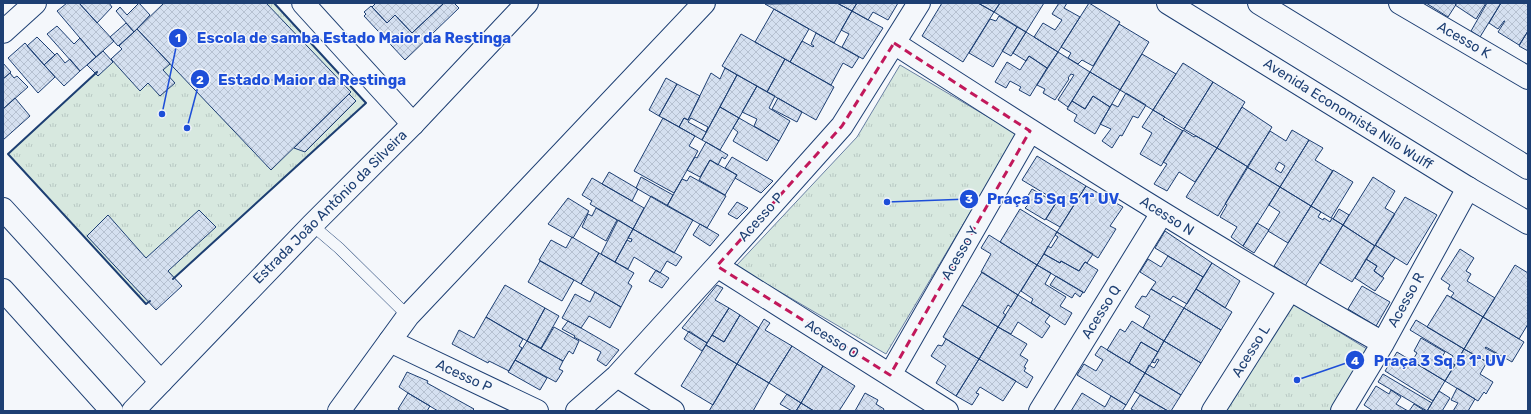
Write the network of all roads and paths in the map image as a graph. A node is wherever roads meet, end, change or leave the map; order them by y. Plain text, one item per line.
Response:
1 (35, 3) edge
2 (303, 3) edge
3 (527, 3) edge
4 (704, 3) edge
5 (919, 3) edge
6 (1168, 3) edge
7 (1400, 3) edge
8 (1273, 7) edge
9 (3, 32) edge
10 (894, 43) junction
11 (1528, 78) edge
12 (413, 124) junction
13 (1030, 131) junction
14 (1528, 168) edge
15 (1468, 188) junction
16 (1162, 213) junction
17 (6, 218) edge
18 (1528, 223) edge
19 (312, 225) junction
20 (717, 266) junction
21 (3, 290) edge
22 (1289, 290) junction
23 (408, 316) junction
24 (390, 341) junction
25 (1383, 343) junction
26 (890, 375) junction
27 (616, 376) junction
28 (161, 382) junction
29 (112, 411) edge
30 (133, 411) edge
31 (339, 411) edge
32 (537, 411) edge
33 (577, 411) edge
34 (673, 411) edge
35 (947, 411) edge
36 (1040, 411) edge
37 (1213, 411) edge
38 (1342, 411) edge

1 - 9 street
2 - 12 street
3 - 12 street, Estrada João Antônio da Silveira
4 - 23 street
5 - 10 street, Acesso P
6 - 15 street, Avenida Economista Nilo Wulff
7 - 11 street, Acesso K
8 - 14 street
10 - 13 street, Acesso N
10 - 20 street, Acesso P
12 - 19 street, Estrada João Antônio da Silveira
13 - 16 street, Acesso N
13 - 26 street, Acesso Y
15 - 18 street, Avenida Economista Nilo Wulff
15 - 25 street, Acesso R
16 - 22 street, Acesso N
16 - 36 street, Acesso Q
17 - 28 street
19 - 23 lane
19 - 28 street, Estrada João Antônio da Silveira
20 - 26 street, Acesso O
20 - 27 street, Acesso P
21 - 29 street
22 - 25 street, Acesso N
22 - 37 street, Acesso L
23 - 24 street
24 - 31 street
24 - 32 street, Acesso P
25 - 38 street, Acesso R
26 - 35 street, Acesso O
27 - 33 street, Acesso P
27 - 34 street
28 - 30 street, Estrada João Antônio da Silveira

